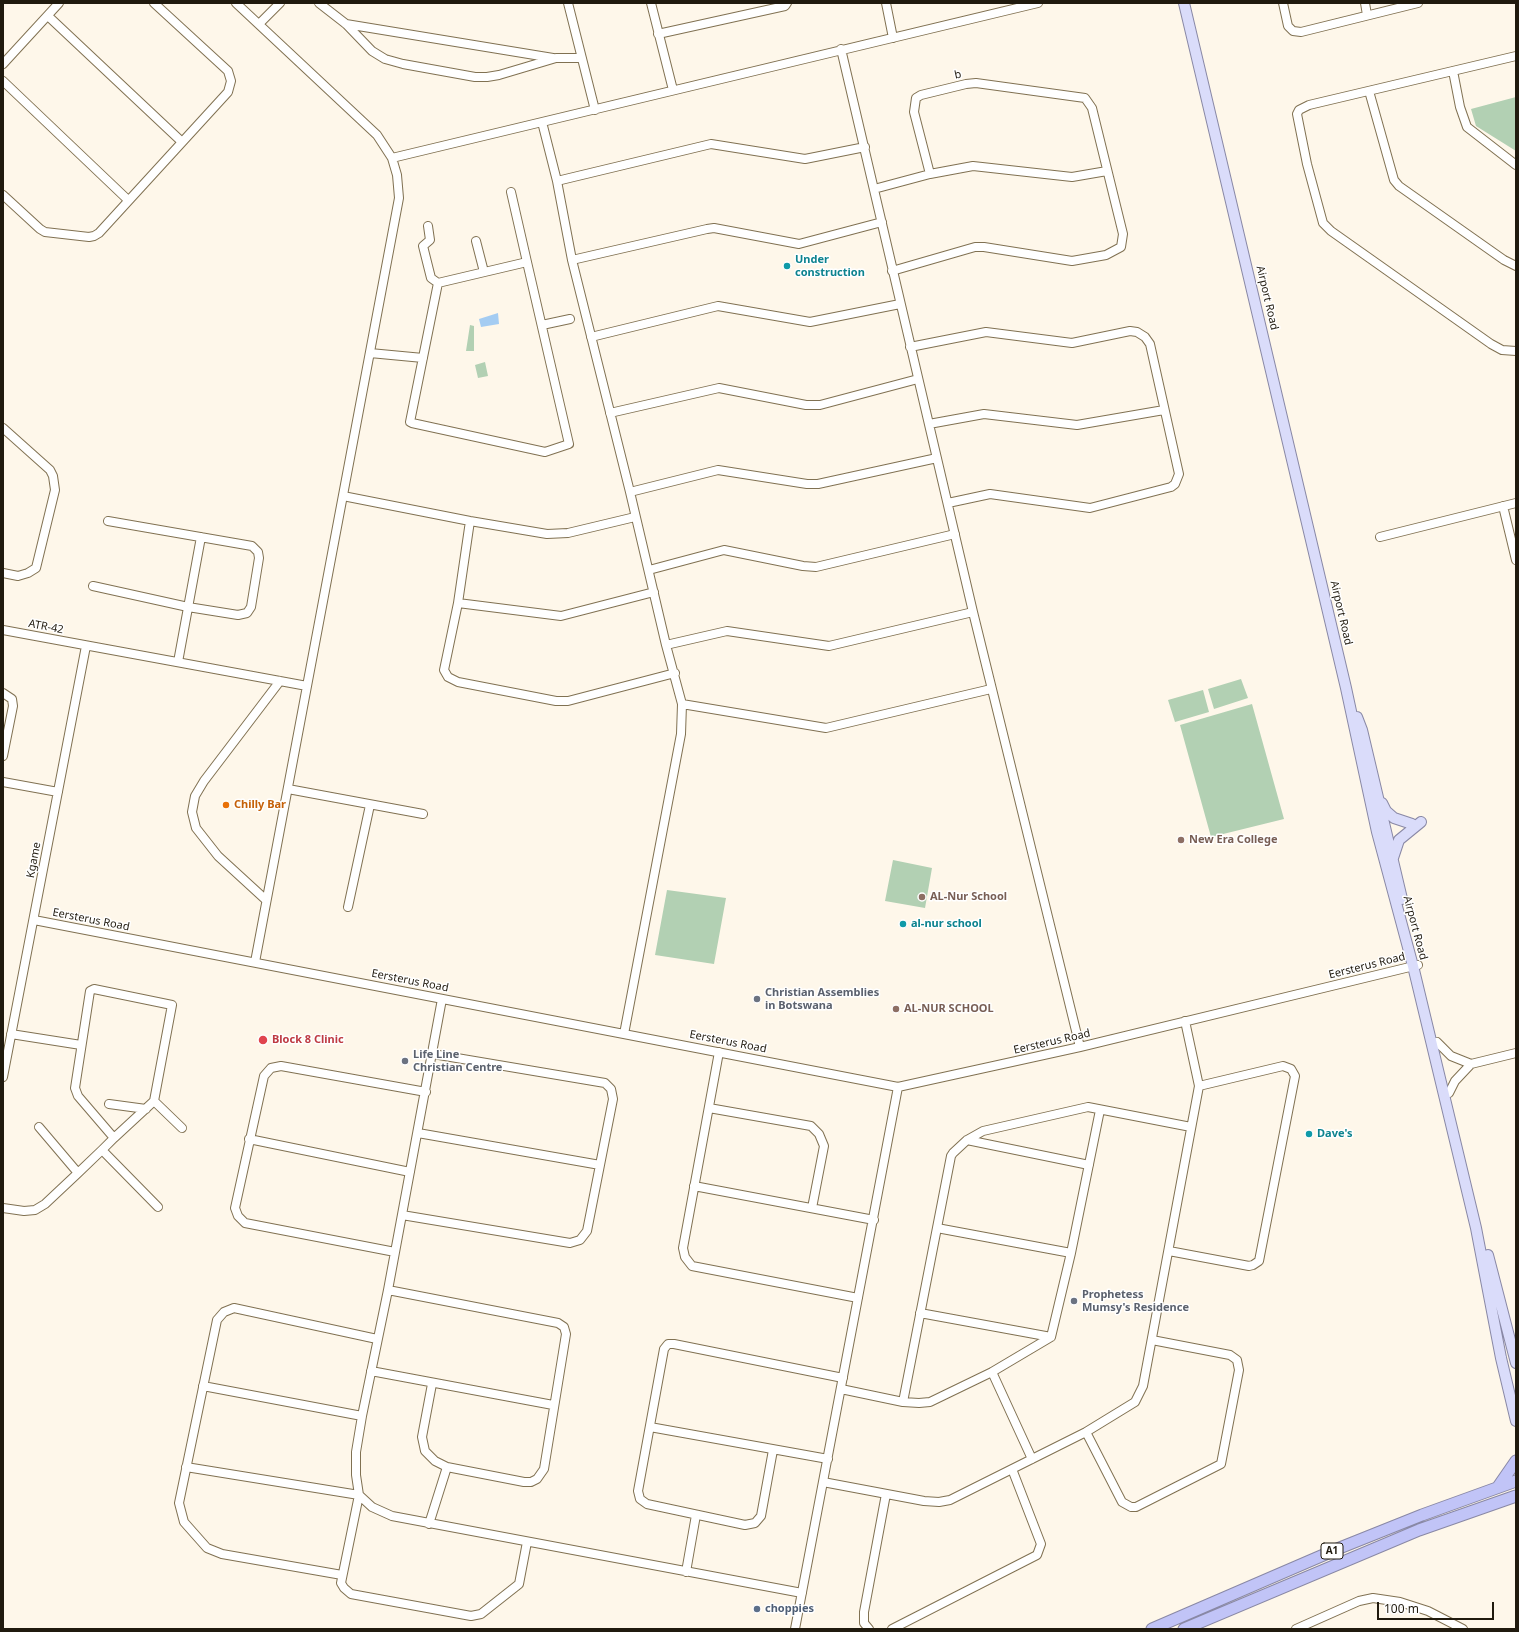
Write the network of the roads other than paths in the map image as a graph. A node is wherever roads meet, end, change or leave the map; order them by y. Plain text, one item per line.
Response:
1 (59, 3) edge
2 (154, 3) edge
3 (236, 3) edge
4 (280, 3) edge
5 (319, 3) edge
6 (568, 3) edge
7 (651, 3) edge
8 (787, 3) edge
9 (886, 3) edge
10 (1038, 3) edge
11 (1184, 3) edge
12 (1283, 3) edge
13 (1365, 3) edge
14 (1418, 3) edge
15 (1367, 15) junction
16 (48, 16) junction
17 (259, 24) junction
18 (346, 24) junction
19 (658, 34) junction
20 (893, 38) junction
21 (841, 50) junction
22 (1516, 56) edge
23 (556, 58) junction
24 (580, 58) junction
25 (3, 64) edge
26 (1453, 71) junction
27 (3, 81) edge
28 (673, 90) junction
29 (1369, 91) junction
30 (594, 110) junction
31 (542, 122) junction
32 (182, 142) junction
33 (865, 147) junction
34 (392, 158) junction
35 (1516, 165) edge
36 (1107, 171) junction
37 (930, 174) junction
38 (557, 181) junction
39 (874, 189) junction
40 (511, 192) dead end
41 (3, 195) edge
42 (128, 200) junction
43 (882, 222) junction
44 (428, 226) dead end
45 (476, 241) dead end
46 (572, 260) junction
47 (527, 262) junction
48 (1516, 266) edge
49 (892, 271) junction
50 (484, 272) junction
51 (438, 283) junction
52 (900, 304) junction
53 (570, 319) dead end
54 (542, 325) junction
55 (592, 337) junction
56 (910, 347) junction
57 (1516, 351) edge
58 (370, 354) junction
59 (423, 358) junction
60 (918, 379) junction
61 (1164, 410) junction
62 (610, 413) junction
63 (929, 424) junction
64 (3, 428) edge
65 (938, 458) junction
66 (630, 492) junction
67 (343, 496) junction
68 (948, 503) junction
69 (1516, 503) edge
70 (1503, 506) junction
71 (635, 517) junction
72 (108, 521) dead end
73 (470, 521) junction
74 (955, 534) junction
75 (201, 537) junction
76 (1380, 537) dead end
77 (1516, 560) edge
78 (649, 570) junction
79 (3, 573) edge
80 (93, 586) dead end
81 (654, 592) junction
82 (458, 603) junction
83 (188, 607) junction
84 (973, 612) junction
85 (3, 630) edge
86 (666, 645) junction
87 (86, 646) junction
88 (178, 662) junction
89 (675, 673) junction
90 (280, 681) junction
91 (307, 686) junction
92 (1346, 688) junction
93 (991, 689) junction
94 (3, 694) edge
95 (682, 704) junction
96 (3, 756) edge
97 (3, 782) edge
98 (288, 789) junction
99 (58, 792) junction
100 (1376, 792) junction
101 (370, 804) junction
102 (423, 814) dead end
103 (1393, 861) junction
104 (266, 900) junction
105 (348, 907) dead end
106 (34, 920) junction
107 (255, 962) junction
108 (1416, 966) junction
109 (442, 999) junction
110 (1185, 1021) junction
111 (11, 1034) junction
112 (624, 1034) junction
113 (1437, 1042) junction
114 (80, 1045) junction
115 (1080, 1047) junction
116 (719, 1052) junction
117 (1516, 1053) edge
118 (433, 1054) junction
119 (1471, 1064) junction
120 (3, 1077) edge
121 (1199, 1086) junction
122 (898, 1087) junction
123 (426, 1092) junction
124 (1450, 1094) junction
125 (154, 1101) junction
126 (109, 1104) dead end
127 (709, 1108) junction
128 (146, 1109) junction
129 (1100, 1110) junction
130 (39, 1127) dead end
131 (1191, 1127) junction
132 (182, 1128) dead end
133 (418, 1133) junction
134 (114, 1138) junction
135 (249, 1139) junction
136 (967, 1140) junction
137 (102, 1150) junction
138 (600, 1165) junction
139 (1089, 1165) junction
140 (410, 1172) junction
141 (78, 1173) junction
142 (694, 1186) junction
143 (158, 1207) dead end
144 (3, 1208) edge
145 (812, 1208) junction
146 (402, 1214) junction
147 (874, 1220) junction
148 (937, 1228) junction
149 (1478, 1228) junction
150 (1169, 1251) junction
151 (395, 1252) junction
152 (1071, 1253) junction
153 (388, 1290) junction
154 (858, 1298) junction
155 (920, 1313) junction
156 (1051, 1337) junction
157 (377, 1339) junction
158 (1152, 1340) junction
159 (1516, 1363) edge
160 (371, 1371) junction
161 (992, 1372) junction
162 (843, 1378) junction
163 (432, 1384) junction
164 (203, 1386) junction
165 (841, 1388) junction
166 (903, 1402) junction
167 (553, 1405) junction
168 (362, 1416) junction
169 (1516, 1421) edge
170 (650, 1427) junction
171 (1086, 1432) junction
172 (773, 1450) junction
173 (828, 1459) junction
174 (1032, 1459) junction
175 (1516, 1461) edge
176 (186, 1467) junction
177 (446, 1468) junction
178 (1012, 1469) junction
179 (1516, 1481) edge
180 (823, 1482) junction
181 (1498, 1488) junction
182 (886, 1494) junction
183 (359, 1495) junction
184 (1516, 1496) edge
185 (696, 1515) junction
186 (429, 1524) junction
187 (527, 1542) junction
188 (686, 1572) junction
189 (342, 1575) junction
190 (802, 1593) junction
191 (795, 1629) edge
192 (869, 1629) edge
193 (892, 1629) edge
194 (1152, 1629) edge
195 (1184, 1629) edge
196 (1296, 1629) edge
197 (1463, 1629) edge

1 - 16 street
2 - 32 street
3 - 17 street
4 - 17 street
5 - 18 street
6 - 24 street
7 - 19 street
8 - 19 street
9 - 20 street
10 - 20 street
11 - 92 main road, Airport Road
12 - 15 street
13 - 15 street
14 - 15 street
16 - 25 street
16 - 32 street
17 - 34 street
18 - 23 street
18 - 23 street
19 - 28 street
20 - 21 street
21 - 28 street
21 - 33 street
22 - 26 street
23 - 24 street
24 - 30 street
26 - 29 street
26 - 35 street
27 - 42 street
28 - 30 street
29 - 48 street
29 - 57 street
30 - 31 street
31 - 34 street
31 - 38 street
32 - 42 street
33 - 38 street
33 - 39 street
34 - 58 street
36 - 37 street
36 - 37 street, b
36 - 49 street
37 - 39 street
38 - 46 street
39 - 43 street
40 - 47 street
41 - 42 street
43 - 46 street
43 - 49 street
44 - 51 street
45 - 50 street
46 - 55 street
47 - 50 street
47 - 54 street
49 - 52 street
50 - 51 street
51 - 59 street
52 - 55 street
52 - 56 street
53 - 54 street
54 - 59 street
55 - 62 street
56 - 60 street
56 - 61 street
58 - 59 street
58 - 67 street
60 - 62 street
60 - 63 street
61 - 63 street
61 - 68 street
62 - 66 street
63 - 65 street
64 - 79 street
65 - 66 street
65 - 68 street
66 - 71 street
67 - 73 street
67 - 91 street
68 - 74 street
69 - 70 street
70 - 76 street
70 - 77 street
71 - 73 street
71 - 78 street
72 - 75 street
73 - 82 street
74 - 78 street
74 - 84 street
75 - 83 street
75 - 83 street
78 - 81 street
80 - 83 street
81 - 82 street
81 - 86 street
82 - 89 street
83 - 88 street
84 - 86 street
84 - 93 street
85 - 87 street, ATR-42
86 - 89 street
87 - 88 street, ATR-42
87 - 99 street, Kgame
88 - 90 street, ATR-42
89 - 95 street
90 - 91 street, ATR-42
90 - 104 street
91 - 98 street
92 - 100 main road
92 - 108 main road, Airport Road
93 - 95 street
93 - 115 street
94 - 96 street
95 - 112 street
97 - 99 street
98 - 101 street
98 - 104 street
99 - 106 street, Kgame
100 - 103 main road
100 - 103 main road
101 - 102 street
101 - 105 street
103 - 108 main road
104 - 107 street
106 - 107 street, Eersterus Road
106 - 111 street, Kgame
107 - 109 street, Eersterus Road
108 - 110 street, Eersterus Road
108 - 113 main road
108 - 149 main road, Airport Road
109 - 112 street, Eersterus Road
109 - 118 street
110 - 115 street, Eersterus Road
110 - 121 street
111 - 114 street
111 - 120 street, Kgame
112 - 116 street, Eersterus Road
113 - 119 street
113 - 124 main road
114 - 125 street
114 - 134 street
115 - 122 street, Eersterus Road
116 - 122 street, Eersterus Road
116 - 127 street
117 - 119 street
118 - 123 street
118 - 138 street
119 - 124 street
121 - 131 street
121 - 150 street
122 - 147 street
123 - 133 street
123 - 135 street
124 - 149 main road
125 - 128 street
125 - 132 street
126 - 128 street
127 - 142 street
127 - 145 street
128 - 134 street
129 - 131 street
129 - 136 street
129 - 139 street
130 - 141 street
131 - 150 street
133 - 138 street
133 - 140 street
134 - 137 street
135 - 140 street
135 - 151 street
136 - 139 street
136 - 148 street
137 - 141 street
137 - 143 street
138 - 146 street
139 - 152 street
140 - 146 street
141 - 144 street
142 - 145 street
142 - 154 street
145 - 147 street
146 - 151 street
147 - 154 street
148 - 152 street
148 - 155 street
149 - 159 main road
149 - 169 main road
150 - 158 street
151 - 153 street
152 - 156 street
153 - 157 street
153 - 167 street
154 - 162 street
155 - 156 street
155 - 166 street
156 - 161 street
157 - 160 street
157 - 164 street
158 - 171 street
158 - 171 street
160 - 163 street
160 - 168 street
161 - 166 street
161 - 174 street
162 - 165 street
162 - 170 street
163 - 167 street
163 - 177 street
164 - 168 street
164 - 176 street
165 - 166 street
165 - 173 street
167 - 177 street
168 - 183 street
170 - 172 street
170 - 185 street
171 - 174 street
172 - 173 street
172 - 185 street
173 - 180 street
174 - 178 street
175 - 181 highway
176 - 183 street
176 - 189 street
177 - 186 street
178 - 182 street
178 - 193 street
179 - 181 highway, A1
180 - 182 street
180 - 190 street
181 - 194 highway, A1
182 - 192 street
183 - 186 street
183 - 189 street
184 - 195 highway, A1
185 - 188 street
186 - 187 street
187 - 188 street
187 - 189 street
188 - 190 street
190 - 191 street
196 - 197 street

